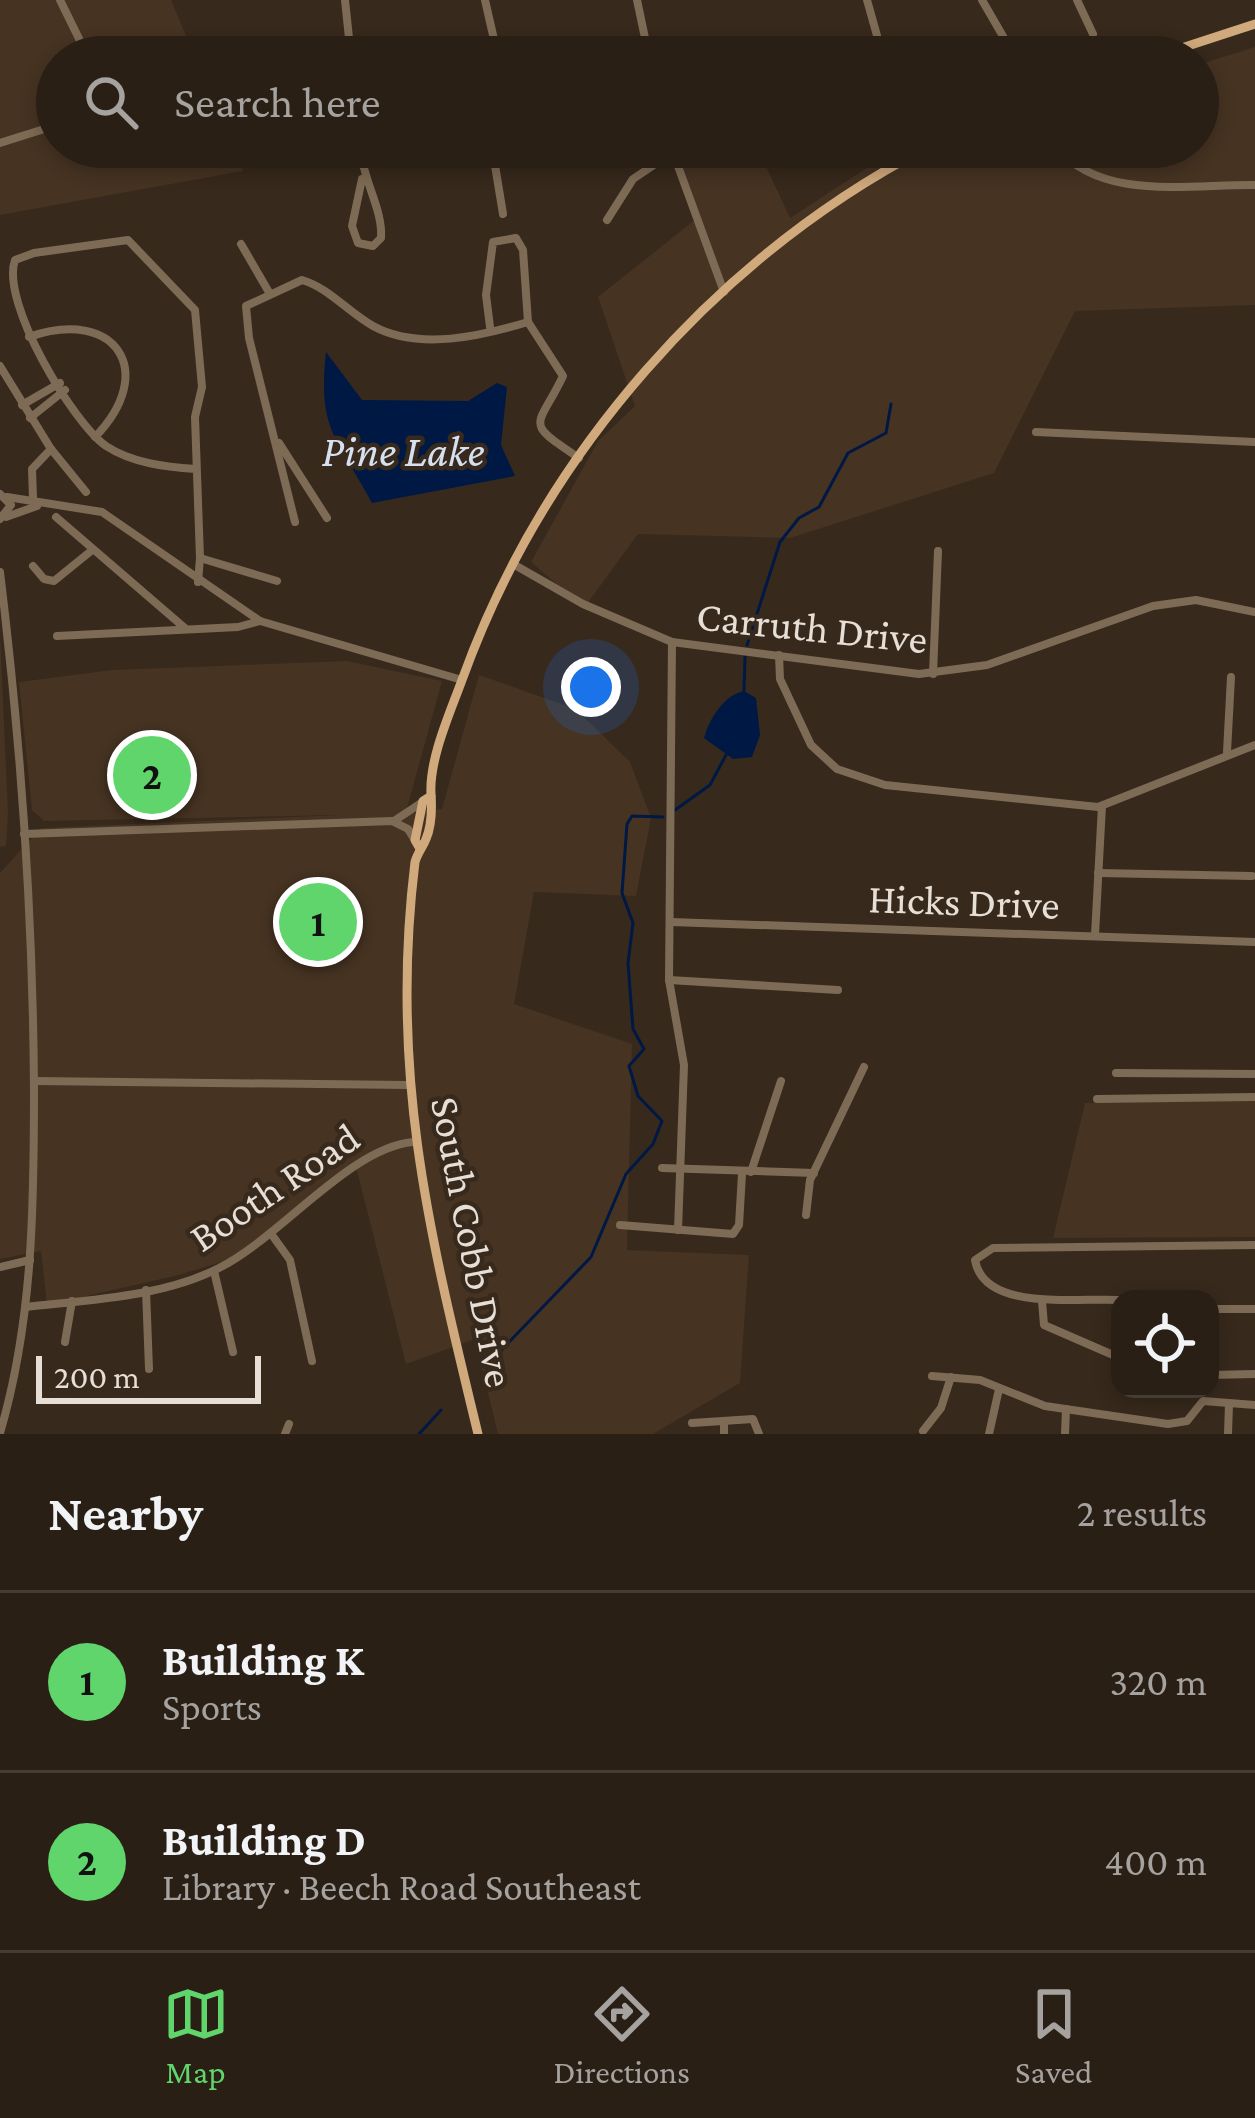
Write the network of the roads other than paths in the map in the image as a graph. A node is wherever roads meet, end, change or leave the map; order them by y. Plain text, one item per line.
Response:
1 (60, 0) edge
2 (345, 0) edge
3 (484, 0) edge
4 (637, 0) edge
5 (867, 0) edge
6 (982, 0) edge
7 (1077, 0) edge
8 (1255, 24) edge
9 (1093, 34) dead end
10 (78, 36) edge
11 (349, 36) edge
12 (492, 36) edge
13 (645, 36) edge
14 (877, 36) edge
15 (1003, 36) edge
16 (1218, 36) edge
17 (36, 132) edge
18 (0, 143) edge
19 (361, 168) edge
20 (495, 168) edge
21 (648, 168) edge
22 (679, 168) edge
23 (893, 168) edge
24 (1078, 168) edge
25 (362, 178) junction
26 (1255, 185) edge
27 (502, 214) dead end
28 (607, 220) dead end
29 (241, 244) dead end
30 (724, 292) junction
31 (270, 294) junction
32 (528, 322) junction
33 (490, 327) junction
34 (29, 337) junction
35 (0, 366) edge
36 (63, 387) junction
37 (22, 405) junction
38 (30, 418) junction
39 (1036, 432) dead end
40 (95, 437) junction
41 (279, 442) junction
42 (1255, 442) edge
43 (51, 449) junction
44 (578, 458) junction
45 (196, 469) junction
46 (86, 493) dead end
47 (2, 494) edge
48 (33, 498) dead end
49 (44, 505) junction
50 (56, 517) dead end
51 (327, 518) dead end
52 (2, 521) edge
53 (295, 522) dead end
54 (91, 551) junction
55 (938, 551) dead end
56 (200, 558) junction
57 (513, 564) junction
58 (33, 566) dead end
59 (0, 572) edge
60 (277, 581) dead end
61 (198, 582) junction
62 (1255, 611) edge
63 (260, 621) junction
64 (186, 629) junction
65 (57, 636) dead end
66 (672, 642) junction
67 (779, 655) junction
68 (933, 674) junction
69 (1231, 676) dead end
70 (462, 680) junction
71 (1255, 746) edge
72 (1227, 752) junction
73 (427, 799) junction
74 (1102, 806) junction
75 (392, 821) junction
76 (23, 834) junction
77 (417, 843) junction
78 (1098, 873) junction
79 (1252, 876) edge
80 (670, 922) junction
81 (1095, 935) junction
82 (1255, 942) edge
83 (669, 980) junction
84 (838, 990) dead end
85 (864, 1067) dead end
86 (1116, 1073) dead end
87 (1255, 1074) edge
88 (781, 1081) dead end
89 (34, 1082) junction
90 (407, 1085) junction
91 (1255, 1097) edge
92 (1097, 1099) dead end
93 (413, 1142) junction
94 (662, 1168) dead end
95 (682, 1169) junction
96 (747, 1173) junction
97 (814, 1173) junction
98 (806, 1215) dead end
99 (620, 1225) dead end
100 (679, 1230) junction
101 (272, 1235) junction
102 (1255, 1245) edge
103 (30, 1261) junction
104 (0, 1267) edge
105 (214, 1271) junction
106 (146, 1290) junction
107 (71, 1300) junction
108 (1111, 1300) edge
109 (1042, 1301) junction
110 (26, 1306) junction
111 (1219, 1309) edge
112 (1255, 1309) edge
113 (65, 1342) dead end
114 (233, 1352) dead end
115 (1111, 1354) edge
116 (312, 1361) dead end
117 (149, 1369) dead end
118 (1255, 1374) edge
119 (1219, 1375) edge
120 (932, 1376) dead end
121 (951, 1377) junction
122 (999, 1389) junction
123 (1202, 1398) edge
124 (1203, 1401) junction
125 (1229, 1404) junction
126 (1255, 1405) edge
127 (1066, 1409) junction
128 (724, 1421) junction
129 (692, 1423) dead end
130 (923, 1430) dead end
131 (0, 1433) edge
132 (478, 1434) edge
133 (724, 1434) edge
134 (758, 1434) edge
135 (989, 1434) edge
136 (1065, 1434) edge
137 (1228, 1434) edge

1 - 10 street
2 - 11 street
3 - 12 street
4 - 13 street
5 - 14 street
6 - 15 street
7 - 9 street
8 - 16 main road
17 - 18 street
19 - 25 street
20 - 27 street
21 - 28 street
22 - 30 street
23 - 30 main road, South Cobb Drive
24 - 26 street
25 - 25 street
29 - 31 street
30 - 44 main road, South Cobb Drive
31 - 33 street
31 - 41 street
32 - 33 street
32 - 33 street
32 - 44 street
34 - 36 street
34 - 40 street
34 - 45 street
35 - 37 street
36 - 37 street
36 - 38 street
36 - 40 street
37 - 38 street
38 - 43 street
39 - 42 street
40 - 45 street
41 - 51 street
41 - 53 street
43 - 46 street
43 - 48 street
44 - 57 main road, South Cobb Drive
45 - 56 street
47 - 49 street
47 - 52 street
49 - 52 street
49 - 61 street
50 - 54 street
54 - 58 street
54 - 64 street
55 - 68 street
56 - 60 street
56 - 61 street
57 - 66 street, Carruth Drive
57 - 70 main road, South Cobb Drive
59 - 76 street
61 - 63 street
62 - 68 street, Carruth Drive
63 - 64 street
63 - 70 street
64 - 65 street
66 - 67 street, Carruth Drive
66 - 80 street
67 - 68 street, Carruth Drive
67 - 74 street
69 - 72 street
70 - 73 main road, South Cobb Drive
71 - 72 street
72 - 74 street
73 - 75 street
73 - 77 main road, South Cobb Drive
74 - 78 street
75 - 76 street
75 - 77 street
76 - 89 street
77 - 90 main road, South Cobb Drive
78 - 79 street
78 - 81 street
80 - 81 street, Hicks Drive
80 - 83 street
81 - 82 street, Hicks Drive
83 - 84 street
83 - 95 street
85 - 97 street
86 - 87 street
88 - 96 street
89 - 90 street
89 - 103 street
90 - 93 main road, South Cobb Drive
91 - 92 street
93 - 101 street, Booth Road
93 - 132 main road, South Cobb Drive
94 - 95 street
95 - 96 street
95 - 100 street
96 - 97 street
96 - 100 street
97 - 98 street
99 - 100 street
101 - 105 street, Booth Road
101 - 116 street
102 - 109 street
103 - 104 street
103 - 110 street
105 - 106 street, Booth Road
105 - 114 street
106 - 107 street, Booth Road
106 - 117 street
107 - 110 street, Booth Road
107 - 113 street
108 - 109 street
109 - 115 street
110 - 131 street
111 - 112 street
118 - 119 street
120 - 121 street
121 - 122 street
121 - 130 street
122 - 127 street
122 - 135 street
123 - 124 street
124 - 125 street
124 - 127 street
125 - 126 street
125 - 137 street
127 - 136 street
128 - 129 street
128 - 133 street
128 - 134 street

